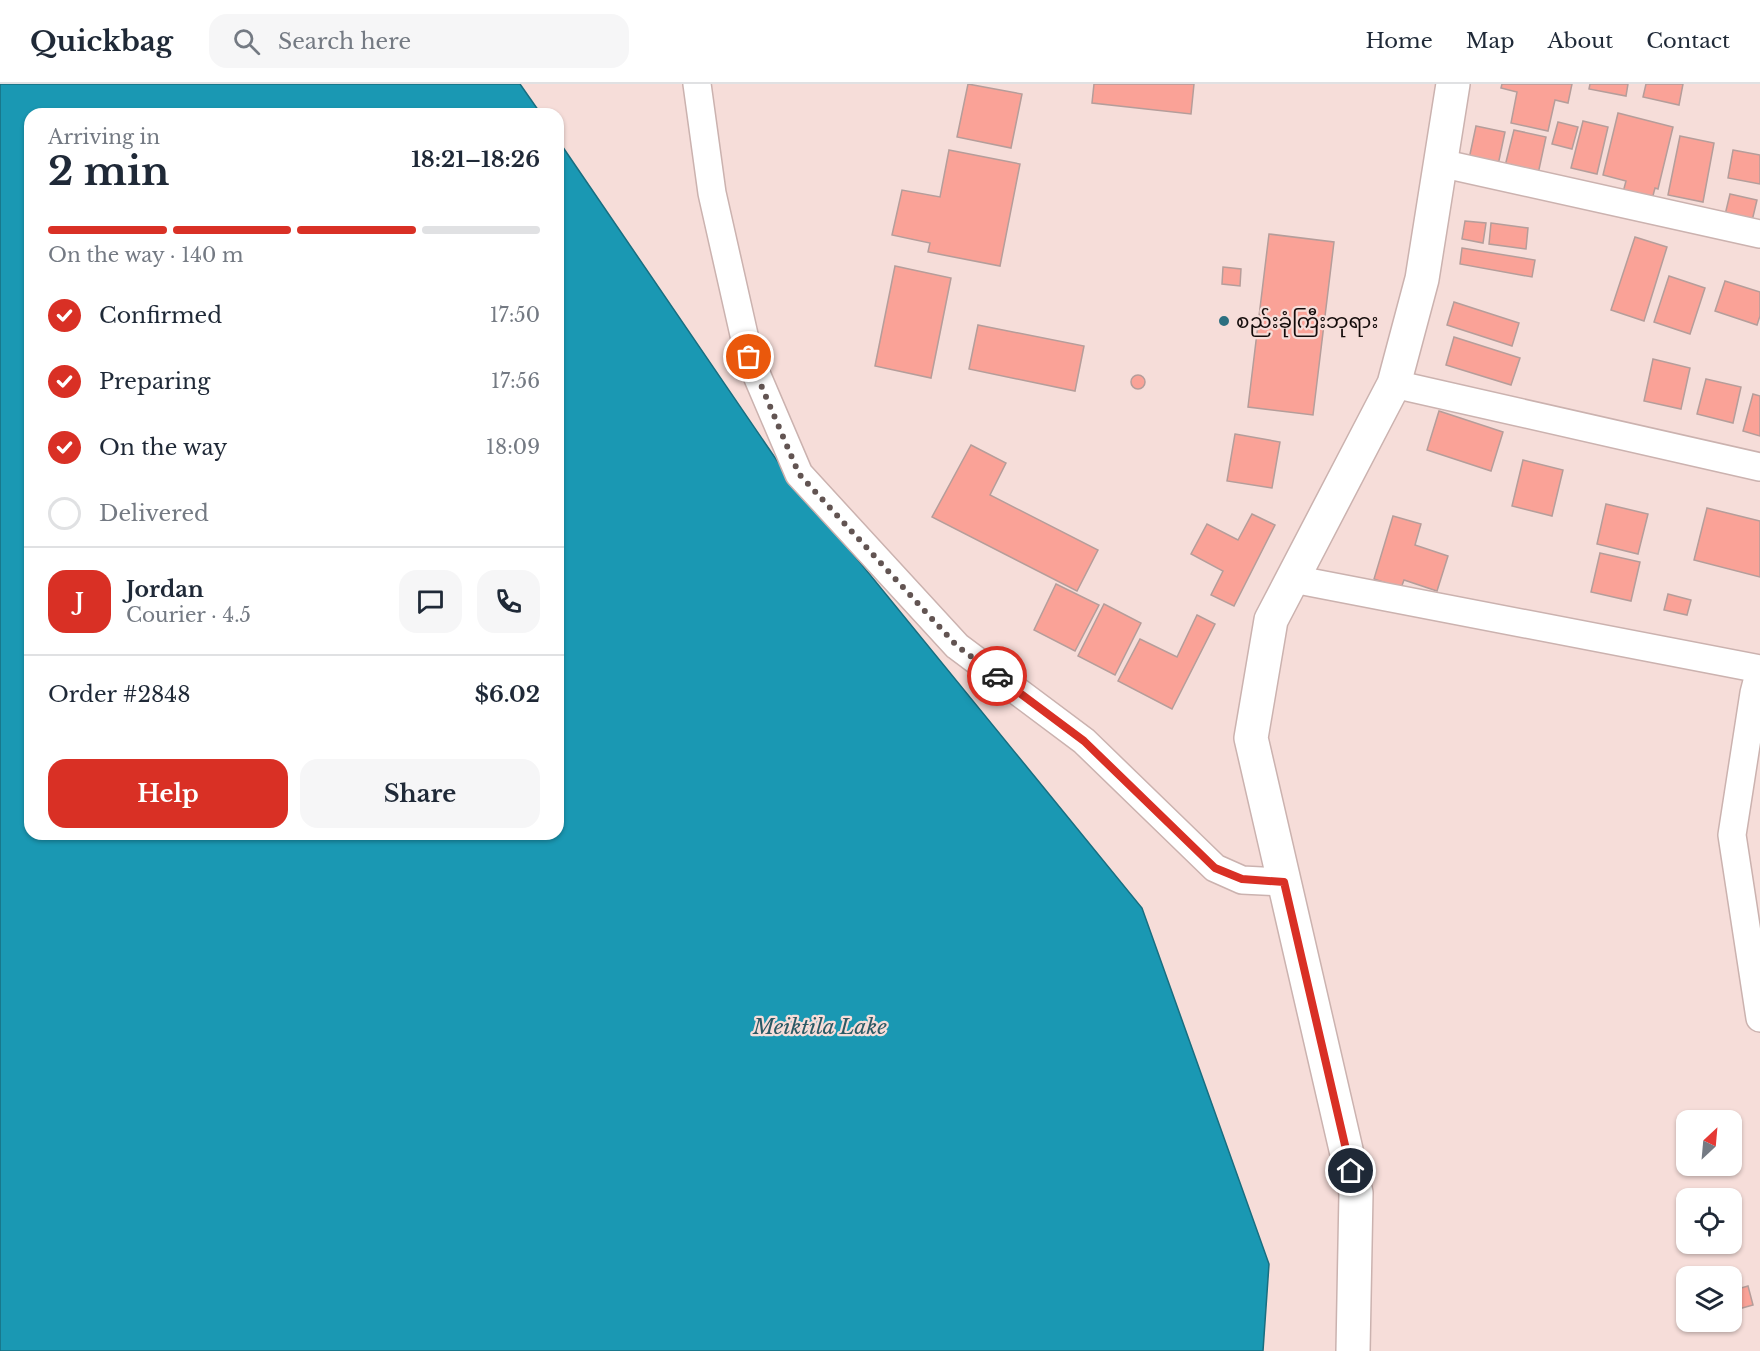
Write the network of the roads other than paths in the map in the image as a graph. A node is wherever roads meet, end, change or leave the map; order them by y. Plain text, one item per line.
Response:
1 (698, 84) edge
2 (1453, 84) edge
3 (1440, 163) junction
4 (1760, 234) edge
5 (1394, 384) junction
6 (1760, 466) edge
7 (1293, 579) junction
8 (1760, 670) edge
9 (1284, 882) junction
10 (1750, 889) edge
11 (1759, 1004) edge
12 (1353, 1351) edge

1 - 9 street
2 - 3 main road
3 - 4 street
3 - 5 main road
5 - 6 street
5 - 7 main road
7 - 8 street
7 - 9 main road
8 - 10 street
9 - 12 main road
10 - 11 street

